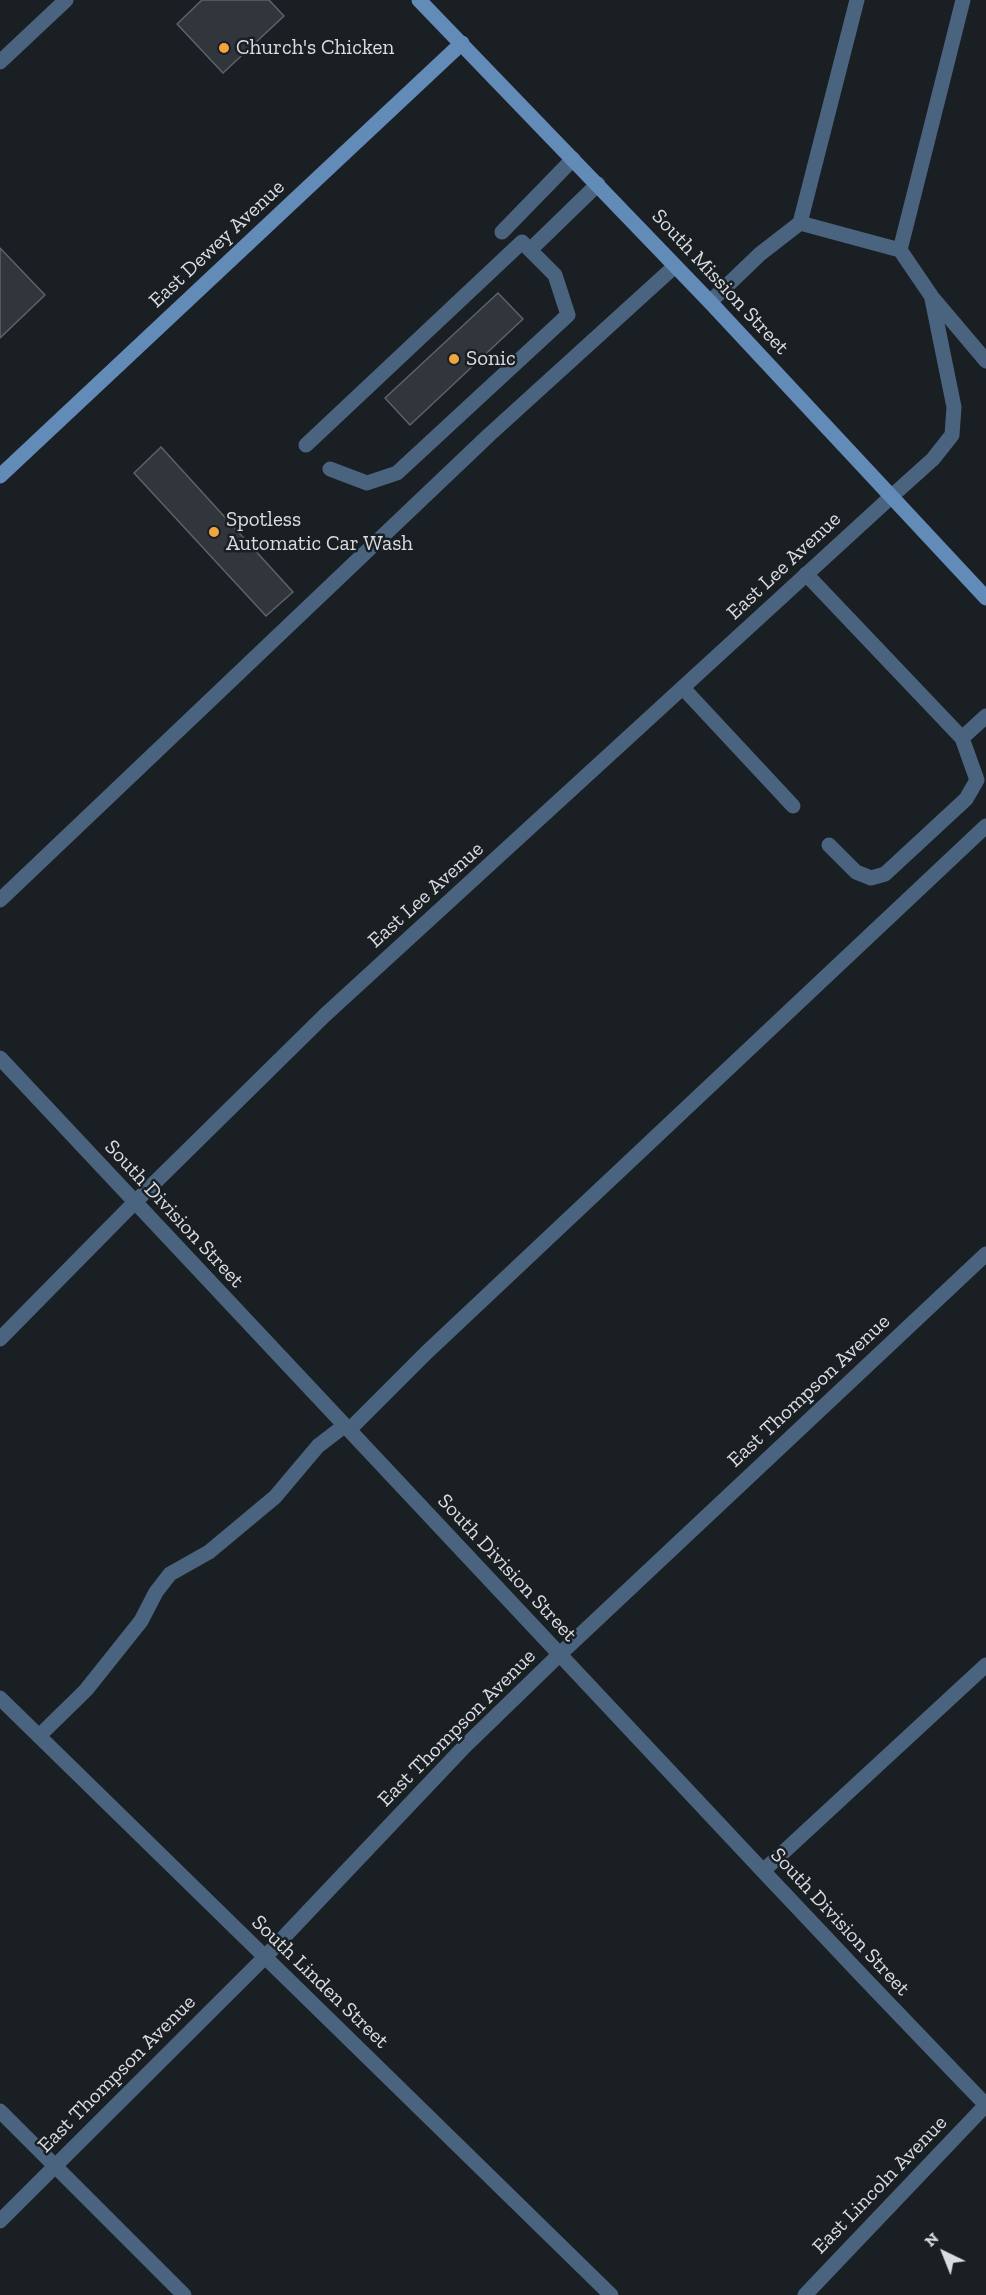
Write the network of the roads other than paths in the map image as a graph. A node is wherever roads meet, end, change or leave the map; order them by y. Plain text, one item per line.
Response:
1 (66, 0) edge
2 (419, 0) edge
3 (857, 0) edge
4 (963, 0) edge
5 (462, 44) junction
6 (0, 62) edge
7 (573, 159) junction
8 (597, 184) junction
9 (800, 223) junction
10 (502, 232) dead end
11 (530, 250) junction
12 (900, 250) junction
13 (675, 266) junction
14 (932, 297) junction
15 (710, 302) junction
16 (986, 361) edge
17 (306, 445) dead end
18 (330, 470) dead end
19 (0, 476) edge
20 (893, 495) junction
21 (806, 574) junction
22 (986, 598) edge
23 (683, 688) junction
24 (986, 716) edge
25 (962, 738) junction
26 (793, 806) dead end
27 (986, 826) edge
28 (829, 845) dead end
29 (0, 900) edge
30 (0, 1058) edge
31 (134, 1203) junction
32 (986, 1254) edge
33 (0, 1339) edge
34 (346, 1428) junction
35 (560, 1654) junction
36 (986, 1665) edge
37 (0, 1698) edge
38 (39, 1736) junction
39 (763, 1871) junction
40 (265, 1957) junction
41 (986, 2105) edge
42 (0, 2111) edge
43 (55, 2164) junction
44 (0, 2221) edge
45 (183, 2295) edge
46 (611, 2295) edge
47 (805, 2295) edge

1 - 6 street
2 - 5 main road, South Mission Street
3 - 9 street
4 - 12 street
5 - 7 main road, South Mission Street
5 - 19 main road, East Dewey Avenue
7 - 8 main road, South Mission Street
7 - 10 street
8 - 11 street
8 - 13 main road, South Mission Street
9 - 12 street
9 - 15 street
11 - 17 street
11 - 18 street
12 - 14 street
13 - 15 main road, South Mission Street
13 - 29 street
14 - 16 street
14 - 20 street, East Lee Avenue
15 - 20 main road, South Mission Street
20 - 21 street, East Lee Avenue
20 - 22 main road, South Mission Street
21 - 23 street, East Lee Avenue
21 - 25 street
23 - 26 street
23 - 31 street, East Lee Avenue
24 - 25 street
25 - 28 street
27 - 34 street
30 - 31 street, South Division Street
31 - 33 street, East Lee Avenue
31 - 34 street, South Division Street
32 - 35 street, East Thompson Avenue
34 - 35 street, South Division Street
34 - 38 street
35 - 39 street, South Division Street
35 - 40 street, East Thompson Avenue
36 - 39 street
37 - 38 street, South Linden Street
38 - 40 street, South Linden Street
39 - 41 street, South Division Street
40 - 43 street, East Thompson Avenue
40 - 46 street, South Linden Street
41 - 47 street, East Lincoln Avenue
42 - 43 street
43 - 44 street, East Thompson Avenue
43 - 45 street

